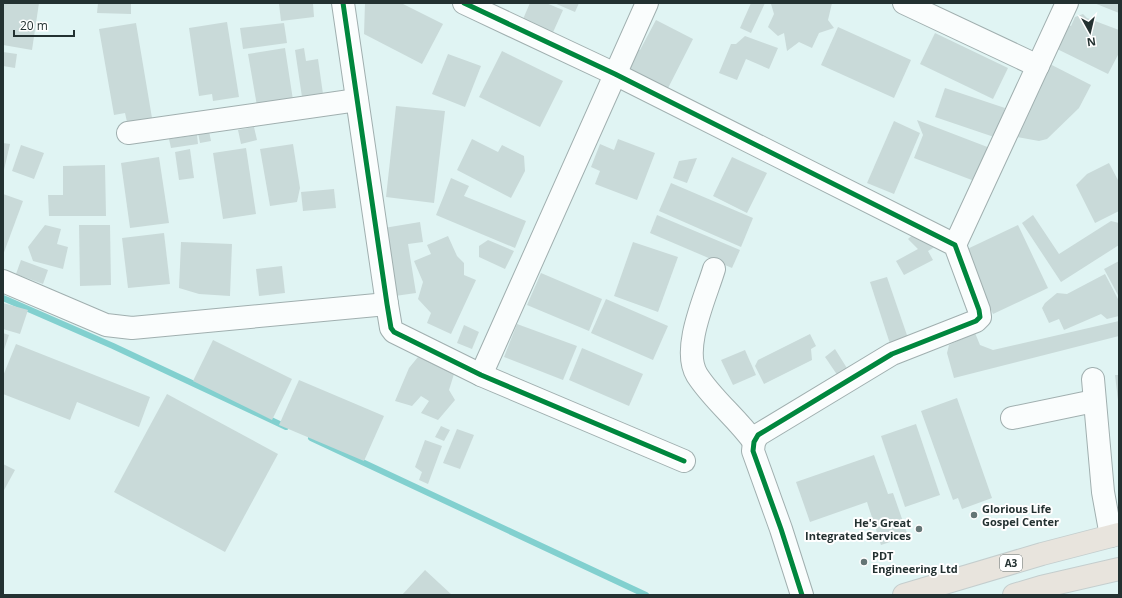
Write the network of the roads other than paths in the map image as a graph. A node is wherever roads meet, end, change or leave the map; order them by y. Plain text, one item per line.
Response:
1 (343, 3) edge
2 (464, 3) edge
3 (647, 3) edge
4 (904, 3) edge
5 (1067, 3) edge
6 (1038, 66) junction
7 (615, 74) junction
8 (357, 100) junction
9 (128, 133) dead end
10 (955, 245) junction
11 (714, 269) dead end
12 (3, 281) edge
13 (387, 304) junction
14 (482, 375) junction
15 (1093, 379) dead end
16 (1094, 401) junction
17 (1012, 418) dead end
18 (754, 442) junction
19 (684, 461) dead end
20 (1115, 535) edge
21 (1119, 569) edge
22 (802, 595) edge
23 (904, 595) edge
24 (1014, 595) edge

1 - 8 street
2 - 7 street
3 - 7 street
4 - 6 street
5 - 6 street
6 - 10 street
7 - 10 street
7 - 14 street
8 - 9 street
8 - 13 street
10 - 18 street
11 - 18 street
12 - 13 street
13 - 14 street
14 - 19 street
15 - 16 street
16 - 17 street
16 - 20 street
18 - 22 street
20 - 23 highway, A3
21 - 24 highway

